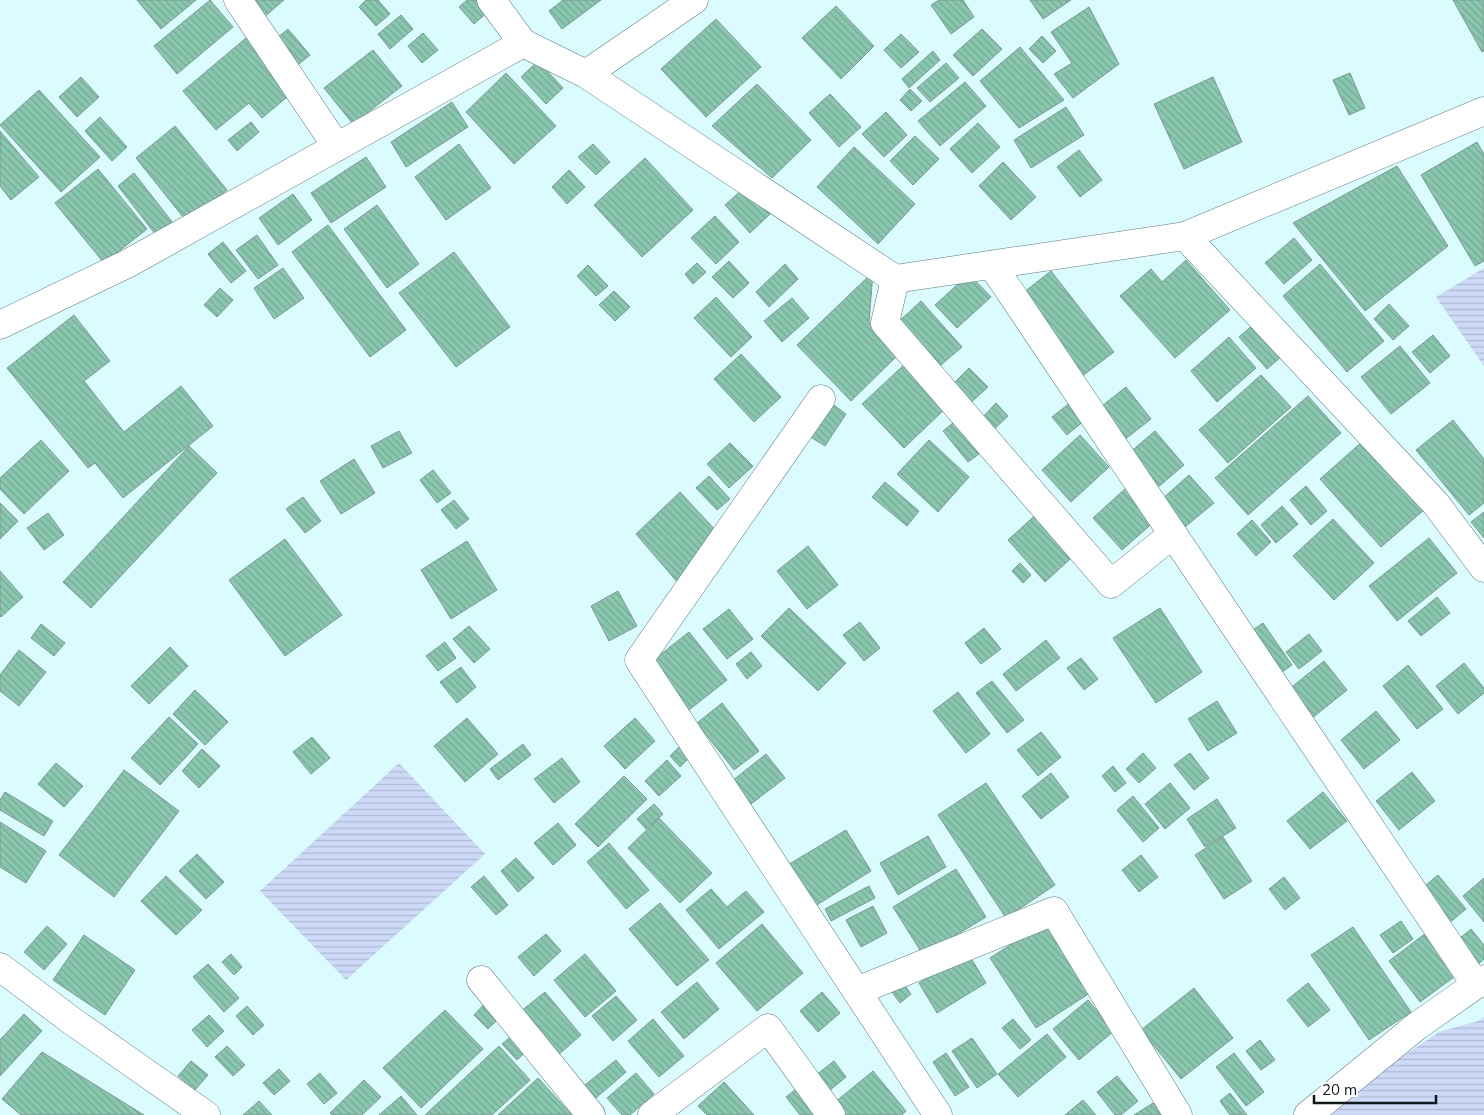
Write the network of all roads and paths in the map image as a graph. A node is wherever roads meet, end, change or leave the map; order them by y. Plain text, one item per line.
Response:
1 (238, 0) edge
2 (491, 0) edge
3 (694, 0) edge
4 (524, 44) junction
5 (586, 74) junction
6 (1484, 111) edge
7 (337, 147) junction
8 (1185, 236) junction
9 (992, 265) junction
10 (896, 279) junction
11 (0, 325) edge
12 (821, 400) dead end
13 (1173, 534) junction
14 (1484, 568) edge
15 (0, 967) edge
16 (481, 980) dead end
17 (1480, 982) edge
18 (857, 991) junction
19 (206, 1115) edge
20 (591, 1115) edge
21 (652, 1115) edge
22 (832, 1115) edge
23 (938, 1115) edge
24 (1178, 1115) edge
25 (1308, 1115) edge

1 - 7 street
2 - 4 street
3 - 5 street
4 - 5 street
4 - 7 street
5 - 10 street
6 - 8 street
7 - 11 street
8 - 9 street
8 - 14 street
9 - 10 street
9 - 13 street
10 - 13 street
12 - 18 street
13 - 17 street
15 - 19 street
16 - 20 street
17 - 25 street
18 - 23 street
18 - 24 street
21 - 22 street

